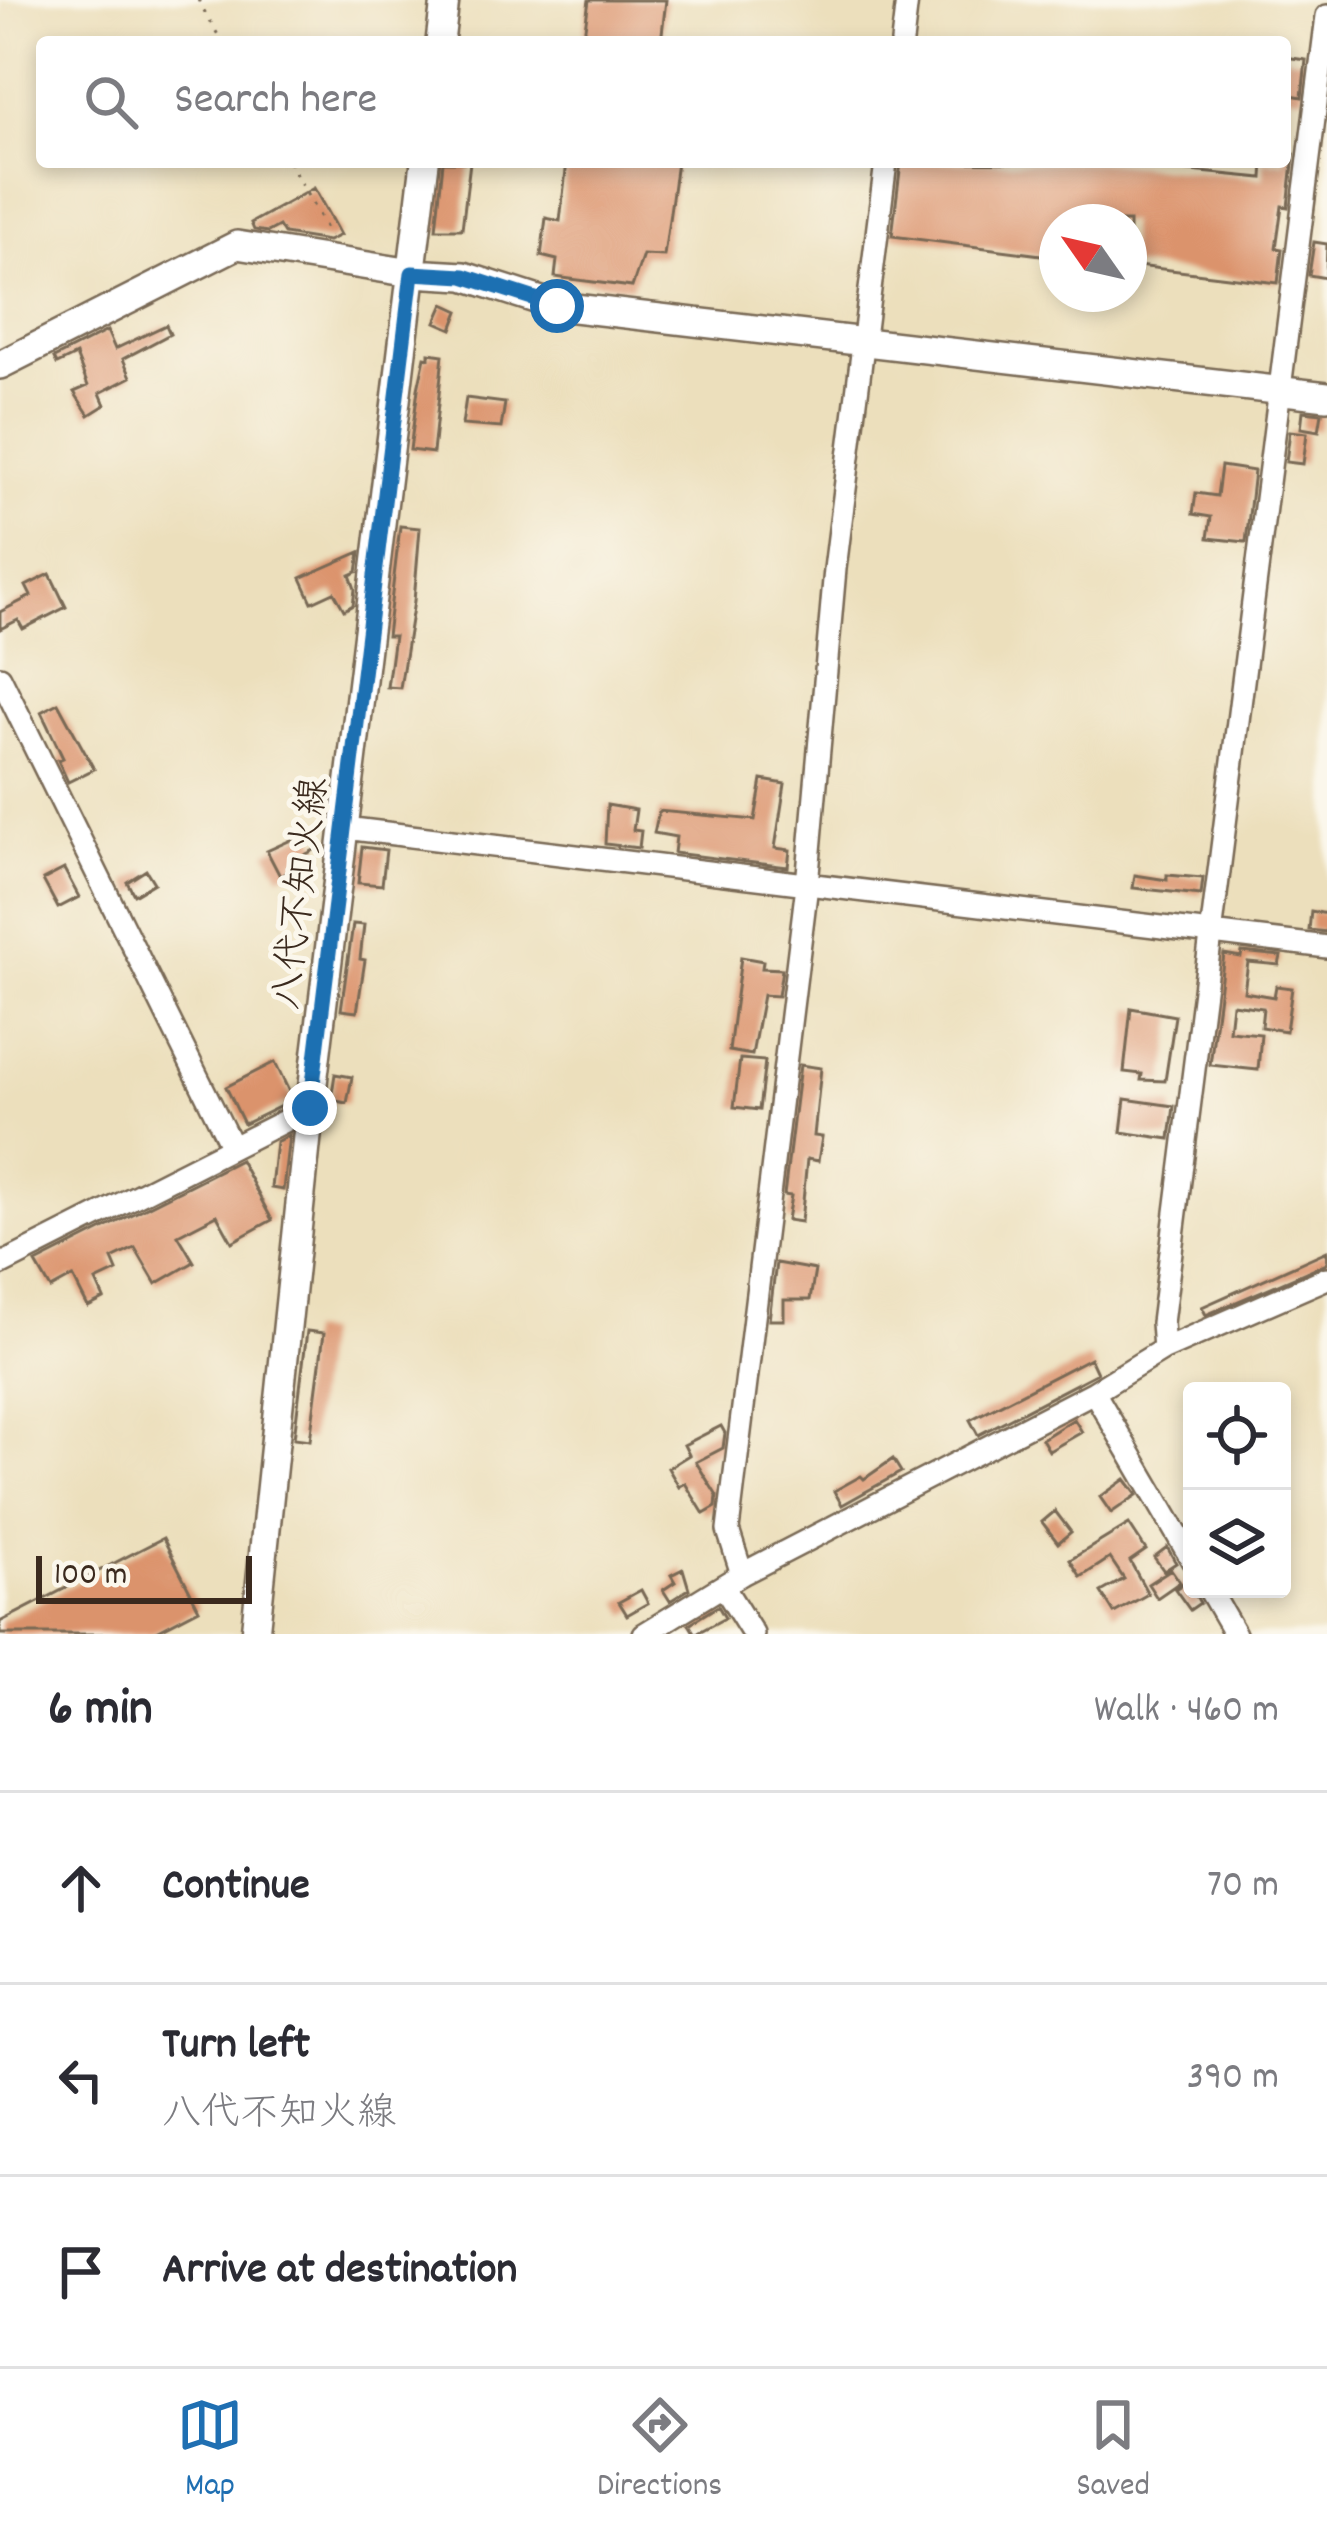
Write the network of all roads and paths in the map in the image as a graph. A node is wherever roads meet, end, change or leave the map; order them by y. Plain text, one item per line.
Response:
1 (198, 0) edge
2 (445, 0) edge
3 (907, 0) edge
4 (1327, 16) edge
5 (219, 36) edge
6 (441, 36) edge
7 (903, 36) edge
8 (292, 168) edge
9 (424, 168) edge
10 (885, 168) edge
11 (343, 259) junction
12 (412, 273) junction
13 (864, 340) junction
14 (0, 365) edge
15 (1281, 391) junction
16 (1327, 396) edge
17 (0, 677) edge
18 (345, 828) junction
19 (807, 885) junction
20 (1210, 933) junction
21 (1327, 947) edge
22 (310, 1108) junction
23 (232, 1148) junction
24 (0, 1265) edge
25 (1327, 1278) edge
26 (1164, 1349) junction
27 (1094, 1392) junction
28 (1183, 1545) edge
29 (733, 1580) junction
30 (1214, 1598) edge
31 (255, 1634) edge
32 (644, 1634) edge
33 (754, 1634) edge
34 (1235, 1634) edge

1 - 5 path
2 - 6 main road
3 - 7 street
4 - 15 street
8 - 11 path
9 - 12 main road, 八代不知火線
10 - 13 street
11 - 12 main road
11 - 14 main road
12 - 13 main road
12 - 18 main road, 八代不知火線
13 - 15 main road
13 - 19 street
15 - 16 main road
15 - 20 street
17 - 23 street
18 - 19 street
18 - 22 main road, 八代不知火線
19 - 20 street
19 - 29 street
20 - 21 street
20 - 26 street
22 - 23 street
22 - 31 main road, 八代不知火線
23 - 24 street
25 - 26 street
26 - 27 street
27 - 28 street
27 - 29 street
29 - 32 street
29 - 33 street
30 - 34 street

